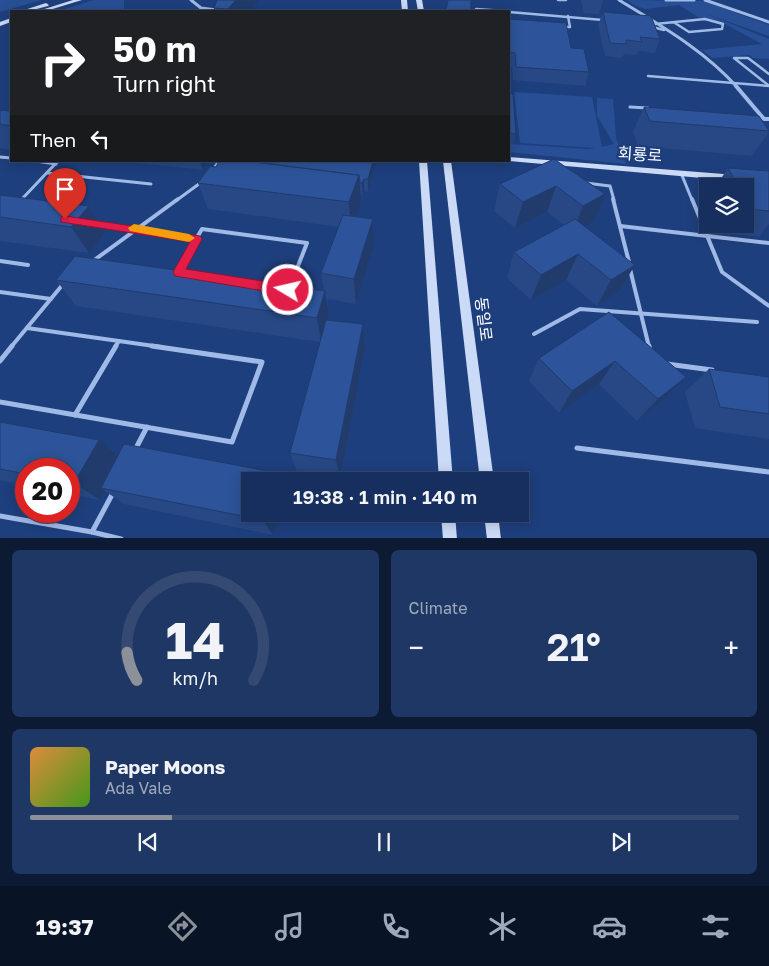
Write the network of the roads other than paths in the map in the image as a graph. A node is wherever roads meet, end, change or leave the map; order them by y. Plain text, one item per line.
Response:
1 (62, 0) edge
2 (79, 0) edge
3 (191, 0) edge
4 (558, 0) edge
5 (566, 0) edge
6 (619, 0) edge
7 (666, 0) edge
8 (694, 0) edge
9 (706, 0) edge
10 (227, 6) edge
11 (476, 9) dead end
12 (27, 10) edge
13 (44, 10) edge
14 (217, 10) edge
15 (225, 10) edge
16 (490, 10) edge
17 (510, 12) edge
18 (568, 16) junction
19 (603, 20) edge
20 (769, 22) edge
21 (675, 23) junction
22 (655, 24) junction
23 (647, 25) edge
24 (561, 27) edge
25 (664, 30) junction
26 (769, 74) edge
27 (648, 76) dead end
28 (733, 83) junction
29 (769, 86) edge
30 (630, 107) dead end
31 (657, 109) edge
32 (764, 119) junction
33 (769, 119) edge
34 (755, 122) edge
35 (510, 159) edge
36 (57, 162) edge
37 (218, 162) edge
38 (423, 162) edge
39 (447, 162) edge
40 (47, 173) junction
41 (680, 173) junction
42 (738, 178) edge
43 (583, 183) edge
44 (151, 184) dead end
45 (18, 204) edge
46 (89, 222) edge
47 (620, 226) junction
48 (138, 229) junction
49 (707, 235) junction
50 (196, 239) junction
51 (769, 243) edge
52 (0, 261) edge
53 (28, 265) dead end
54 (86, 266) edge
55 (188, 274) edge
56 (72, 277) edge
57 (279, 288) edge
58 (0, 292) edge
59 (51, 299) junction
60 (769, 306) edge
61 (641, 312) junction
62 (757, 322) dead end
63 (27, 328) junction
64 (534, 334) dead end
65 (119, 341) junction
66 (651, 354) edge
67 (0, 361) edge
68 (662, 363) edge
69 (721, 371) edge
70 (0, 402) edge
71 (75, 415) junction
72 (147, 427) junction
73 (577, 448) dead end
74 (133, 454) edge
75 (445, 472) edge
76 (486, 472) edge
77 (769, 472) edge
78 (115, 488) edge
79 (0, 516) edge
80 (449, 522) edge
81 (492, 522) edge
82 (92, 532) junction
83 (121, 538) edge
84 (450, 538) edge
85 (494, 538) edge

1 - 12 street
2 - 13 street
3 - 14 street
4 - 5 lane
6 - 22 street
7 - 8 street
9 - 20 street
10 - 15 street
11 - 16 lane
17 - 18 lane
18 - 19 lane
18 - 24 lane
21 - 21 lane
21 - 22 lane
22 - 25 street
23 - 25 lane
25 - 28 street
26 - 29 lane
27 - 28 lane
28 - 29 lane
28 - 32 street
30 - 31 lane
32 - 33 street
32 - 34 lane
35 - 41 street, 회룡로
36 - 40 lane
37 - 48 lane
38 - 75 street
39 - 76 street, 동일로
40 - 44 lane
40 - 45 lane
41 - 42 street, 회룡로
41 - 49 lane
43 - 47 lane
46 - 48 lane
47 - 49 lane
47 - 61 lane
48 - 50 lane
48 - 54 lane
49 - 51 lane
49 - 60 lane
50 - 55 lane
50 - 57 lane
52 - 53 lane
56 - 59 lane
58 - 59 lane
59 - 63 lane
61 - 62 lane
61 - 64 lane
61 - 66 lane
63 - 65 lane
63 - 67 lane
65 - 71 lane
65 - 72 lane
68 - 69 lane
70 - 71 lane
71 - 72 lane
72 - 74 lane
73 - 77 lane
78 - 82 lane
79 - 82 lane
80 - 84 street
81 - 85 street
82 - 83 lane

